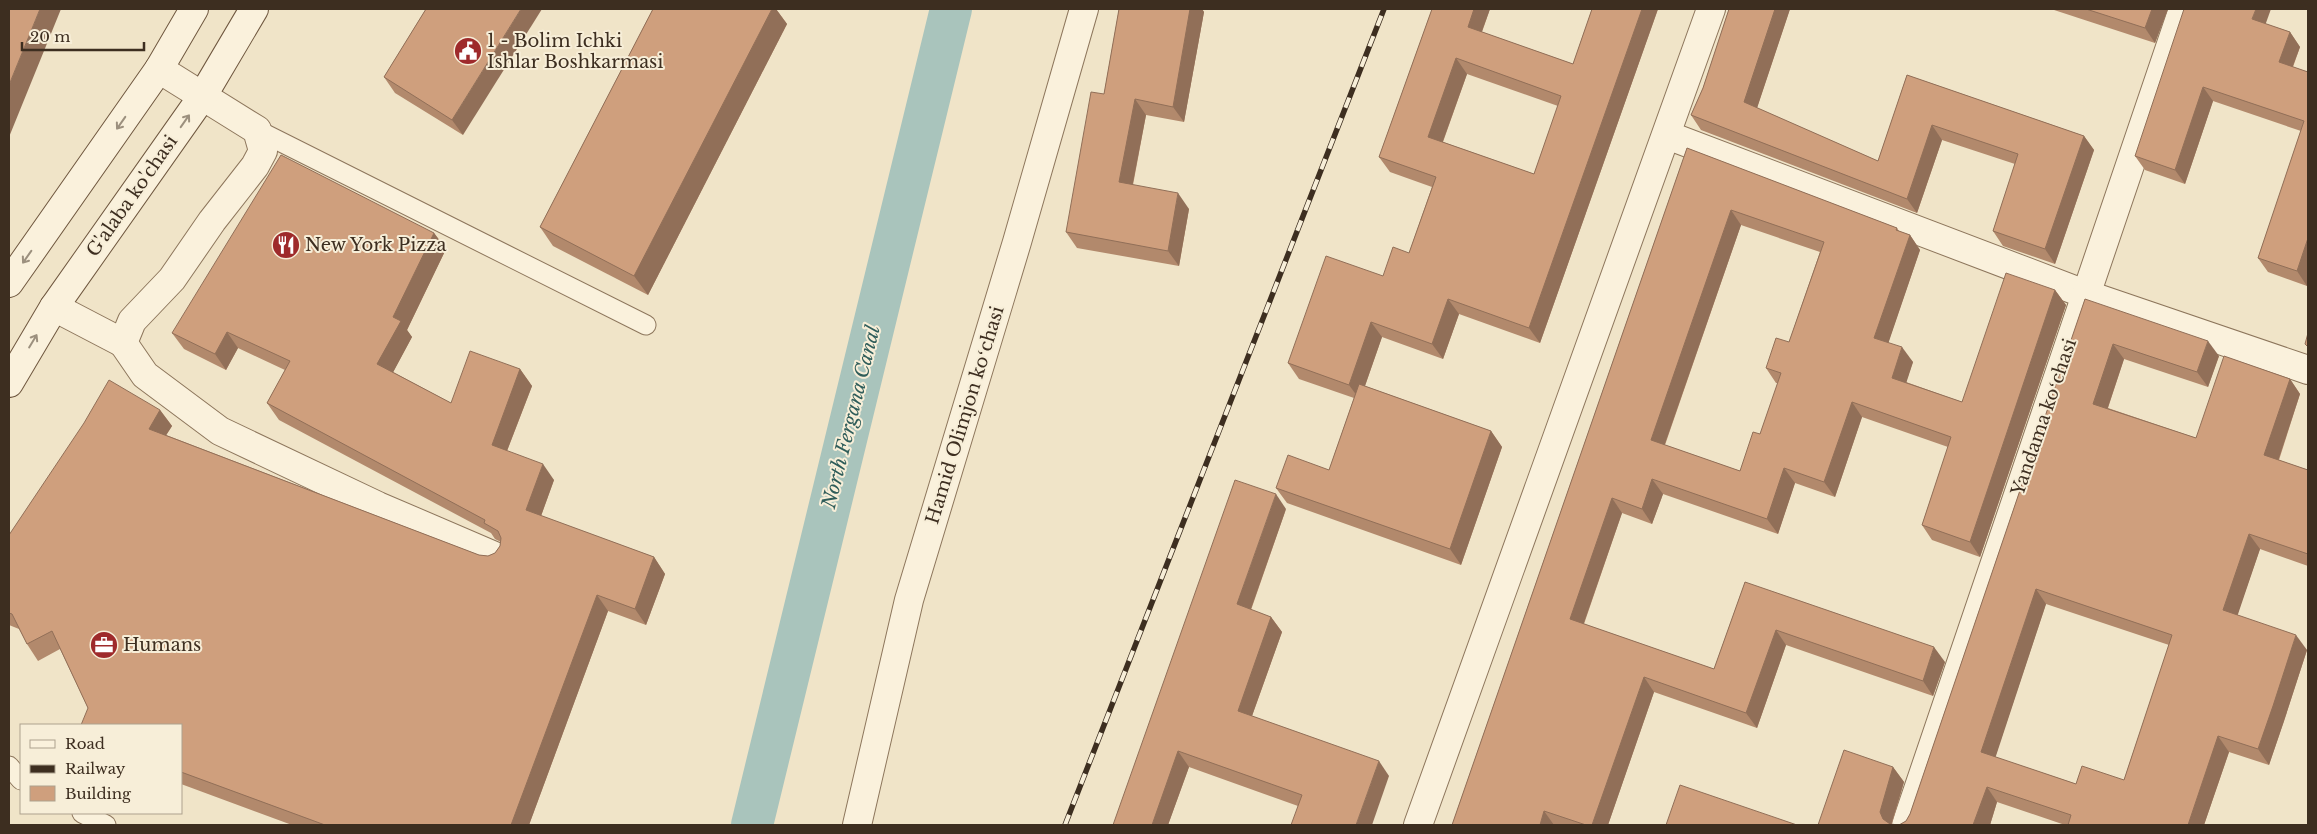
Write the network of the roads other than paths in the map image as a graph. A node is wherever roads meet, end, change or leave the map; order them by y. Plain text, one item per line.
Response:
1 (194, 9) edge
2 (254, 9) edge
3 (1084, 9) edge
4 (1711, 9) edge
5 (2183, 9) edge
6 (159, 69) junction
7 (202, 97) junction
8 (257, 130) junction
9 (1667, 135) junction
10 (10, 280) edge
11 (2085, 294) junction
12 (54, 308) junction
13 (646, 325) dead end
14 (123, 343) junction
15 (2308, 370) edge
16 (9, 383) edge
17 (496, 557) edge
18 (9, 766) edge
19 (20, 779) edge
20 (84, 814) edge
21 (106, 825) edge
22 (857, 825) edge
23 (1418, 825) edge
24 (1906, 825) edge

1 - 6 street
2 - 7 street, G'alaba ko'chasi
3 - 22 street, Hamid Olimjon koʻchasi
4 - 9 street
5 - 11 street, Yandama koʻchasi
6 - 7 street
6 -> 10 street
7 - 8 street
12 -> 7 street, G'alaba ko'chasi
8 - 13 lane
8 - 14 street
9 - 11 street
9 - 23 street
11 - 15 street
11 - 24 street, Yandama koʻchasi
12 - 14 street
16 -> 12 street, G'alaba ko'chasi
14 - 17 street
18 - 19 lane
20 - 21 lane

